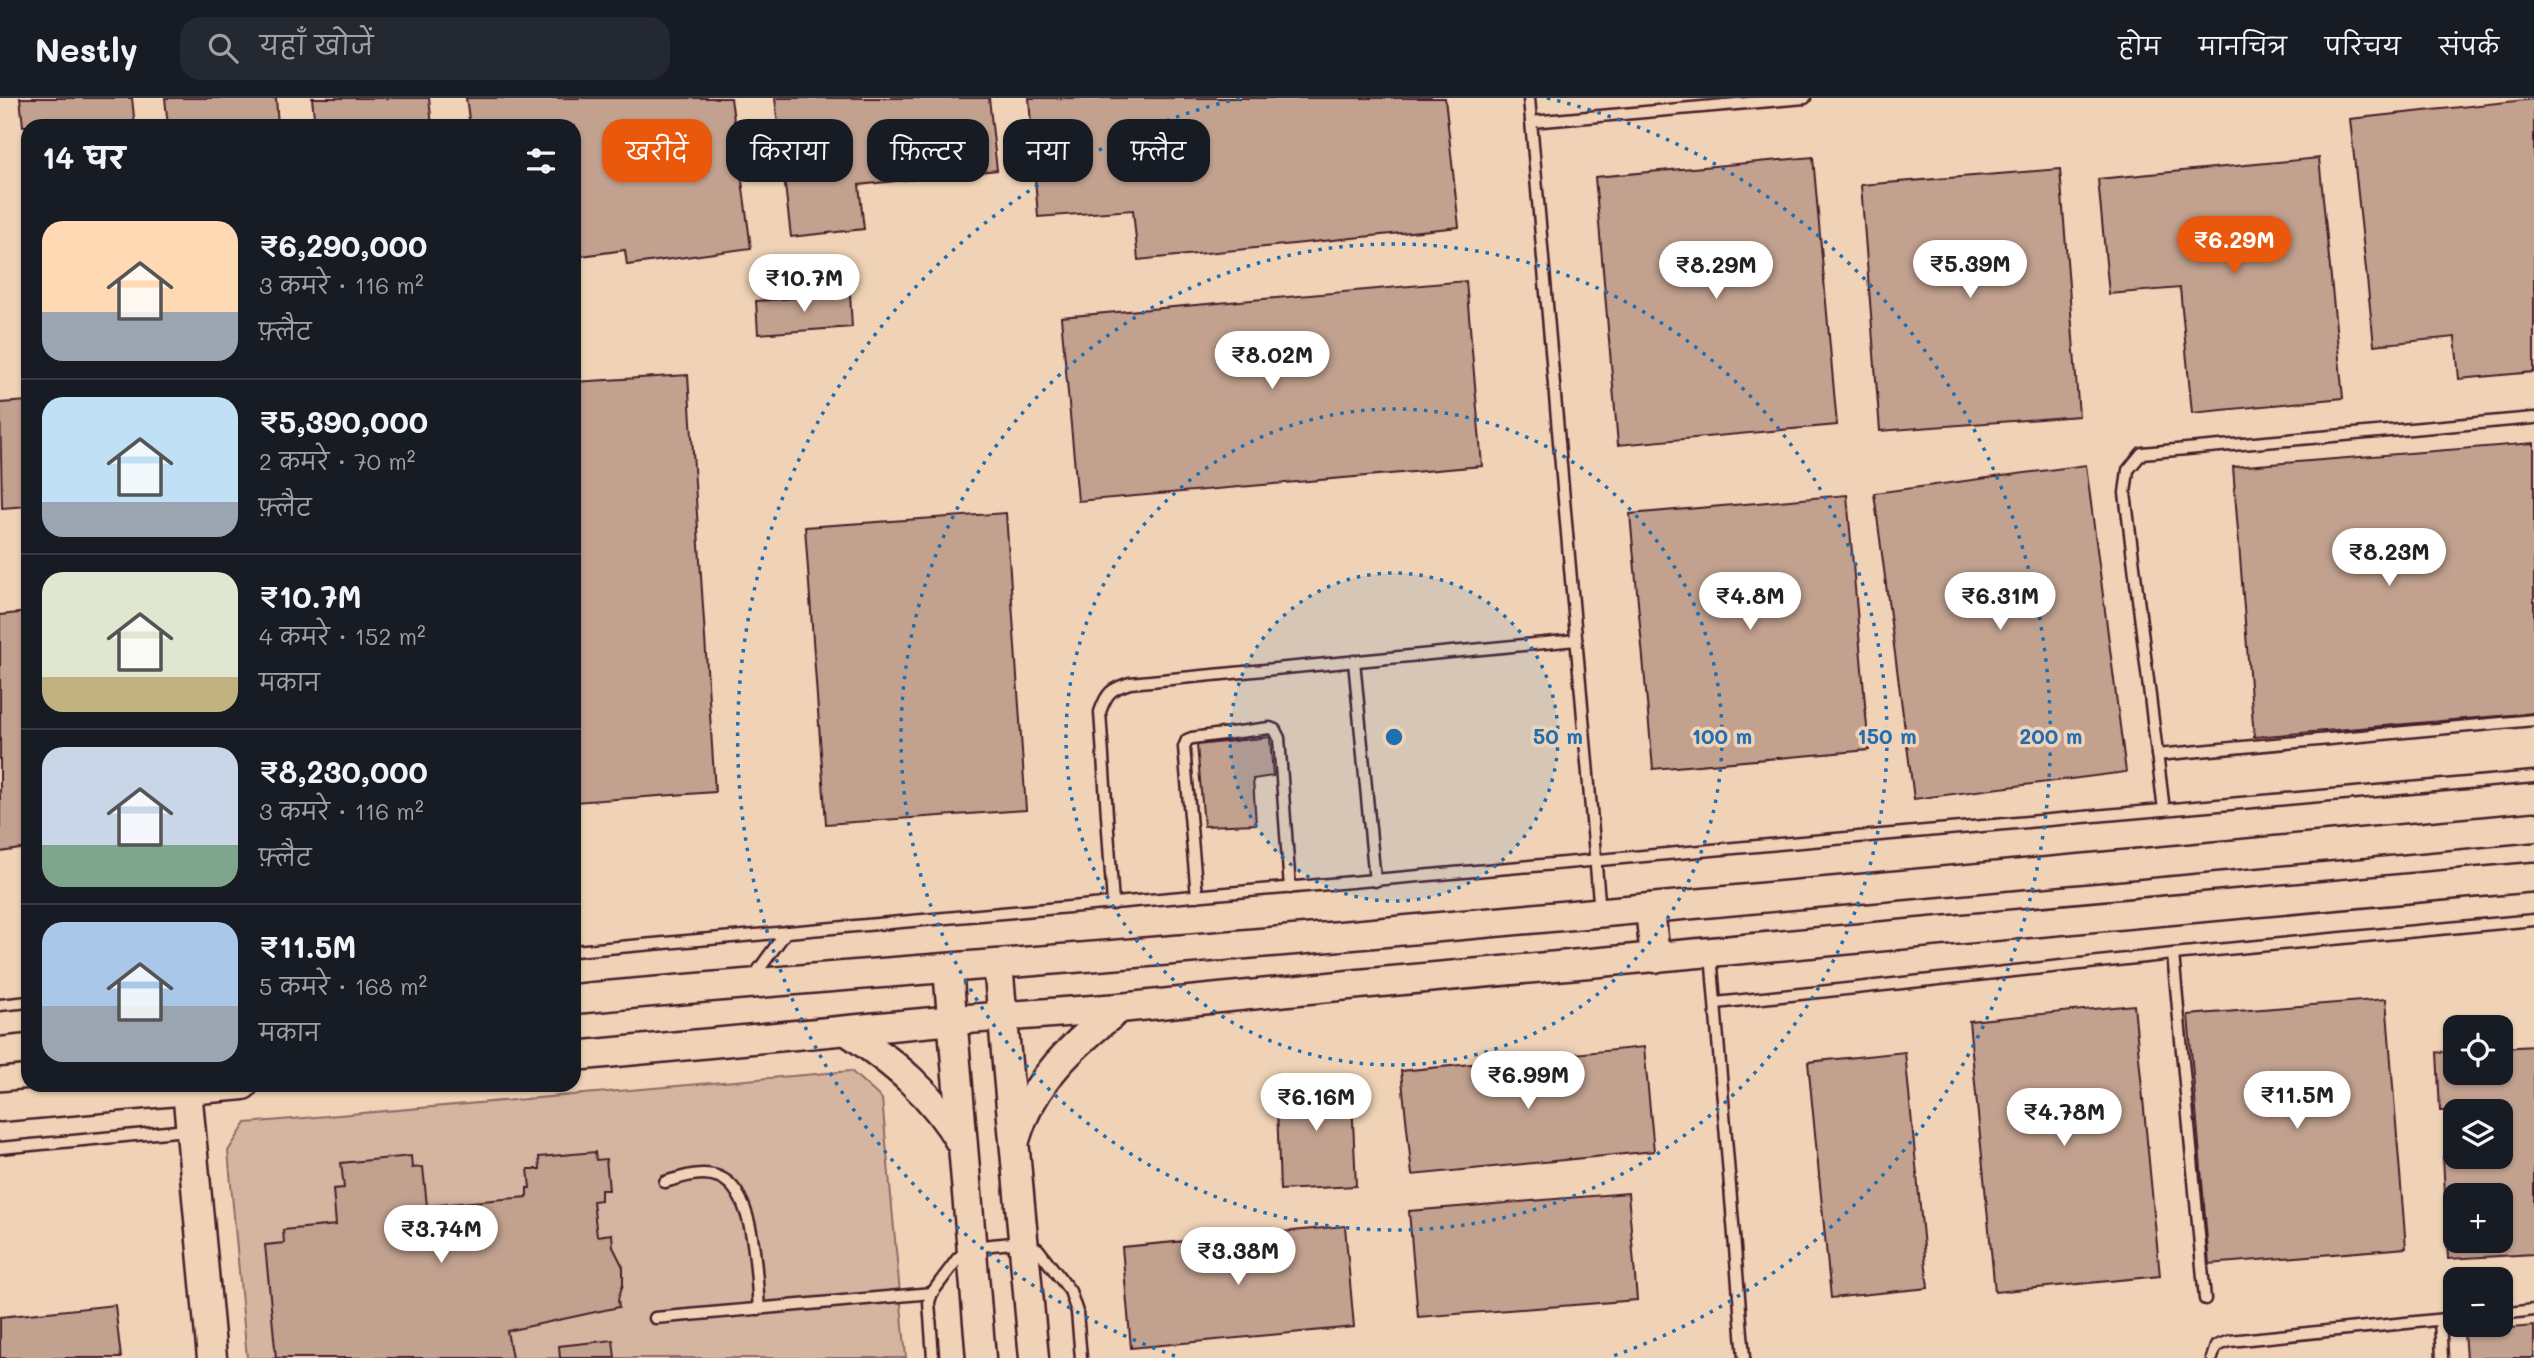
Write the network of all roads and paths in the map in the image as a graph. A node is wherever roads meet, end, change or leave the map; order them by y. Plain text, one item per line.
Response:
1 (1529, 98) edge
2 (1805, 98) edge
3 (1531, 122) junction
4 (2534, 418) edge
5 (1576, 640) junction
6 (1354, 661) junction
7 (2534, 720) edge
8 (2157, 755) junction
9 (2534, 777) edge
10 (2164, 810) junction
11 (2534, 827) edge
12 (1595, 861) junction
13 (2534, 877) edge
14 (1376, 881) junction
15 (1290, 888) junction
16 (1197, 896) junction
17 (1113, 904) junction
18 (1650, 908) junction
19 (1600, 913) junction
20 (2534, 920) edge
21 (786, 932) junction
22 (581, 950) edge
23 (1710, 952) junction
24 (2173, 954) junction
25 (1655, 958) junction
26 (998, 965) junction
27 (948, 969) junction
28 (750, 982) junction
29 (581, 998) edge
30 (21, 1003) edge
31 (1716, 1003) junction
32 (0, 1005) edge
33 (1119, 1008) junction
34 (1003, 1017) junction
35 (954, 1020) junction
36 (847, 1031) junction
37 (21, 1050) edge
38 (0, 1052) edge
39 (581, 1055) edge
40 (165, 1092) edge
41 (187, 1092) edge
42 (0, 1107) edge
43 (191, 1130) junction
44 (1013, 1146) junction
45 (0, 1148) edge
46 (964, 1149) junction
47 (665, 1182) dead end
48 (1023, 1242) junction
49 (971, 1247) junction
50 (933, 1293) junction
51 (2205, 1298) dead end
52 (759, 1309) junction
53 (2534, 1310) edge
54 (2513, 1313) edge
55 (655, 1318) dead end
56 (2440, 1320) junction
57 (2443, 1320) edge
58 (212, 1358) edge
59 (933, 1358) edge
60 (981, 1358) edge
61 (1034, 1358) edge
62 (1081, 1358) edge
63 (1744, 1358) edge
64 (2212, 1358) edge
65 (2442, 1358) edge

1 - 3 lane
2 - 3 lane
3 - 5 lane
4 - 8 lane
5 - 6 lane
5 - 12 lane
6 - 14 lane
6 - 17 lane
7 - 8 lane
8 - 10 lane
9 - 10 lane
10 - 12 lane
11 - 18 street
12 - 14 lane
12 - 19 lane
13 - 23 street
14 - 15 lane
15 - 16 lane
15 - 16 lane
16 - 17 lane
17 - 21 lane
18 - 19 street
18 - 25 street
19 - 26 street
20 - 24 lane
21 - 22 lane
21 - 28 lane
23 - 25 street
23 - 31 lane
24 - 31 lane
24 - 51 lane
25 - 33 street
26 - 27 street
26 - 34 street
27 - 28 street
27 - 35 street
28 - 29 street
30 - 32 lane
31 - 63 lane
33 - 34 street
33 - 44 street
34 - 35 street
34 - 44 street
35 - 36 street
35 - 46 street
36 - 39 street
36 - 46 street
37 - 38 street
40 - 42 street
41 - 43 street
43 - 45 lane
43 - 58 street
44 - 48 street
46 - 49 street
47 - 52 lane
48 - 49 lane
48 - 61 street
48 - 62 lane
49 - 50 lane
49 - 60 street
50 - 52 lane
50 - 59 lane
52 - 55 lane
53 - 54 lane
56 - 57 lane
56 - 64 lane
56 - 65 lane

